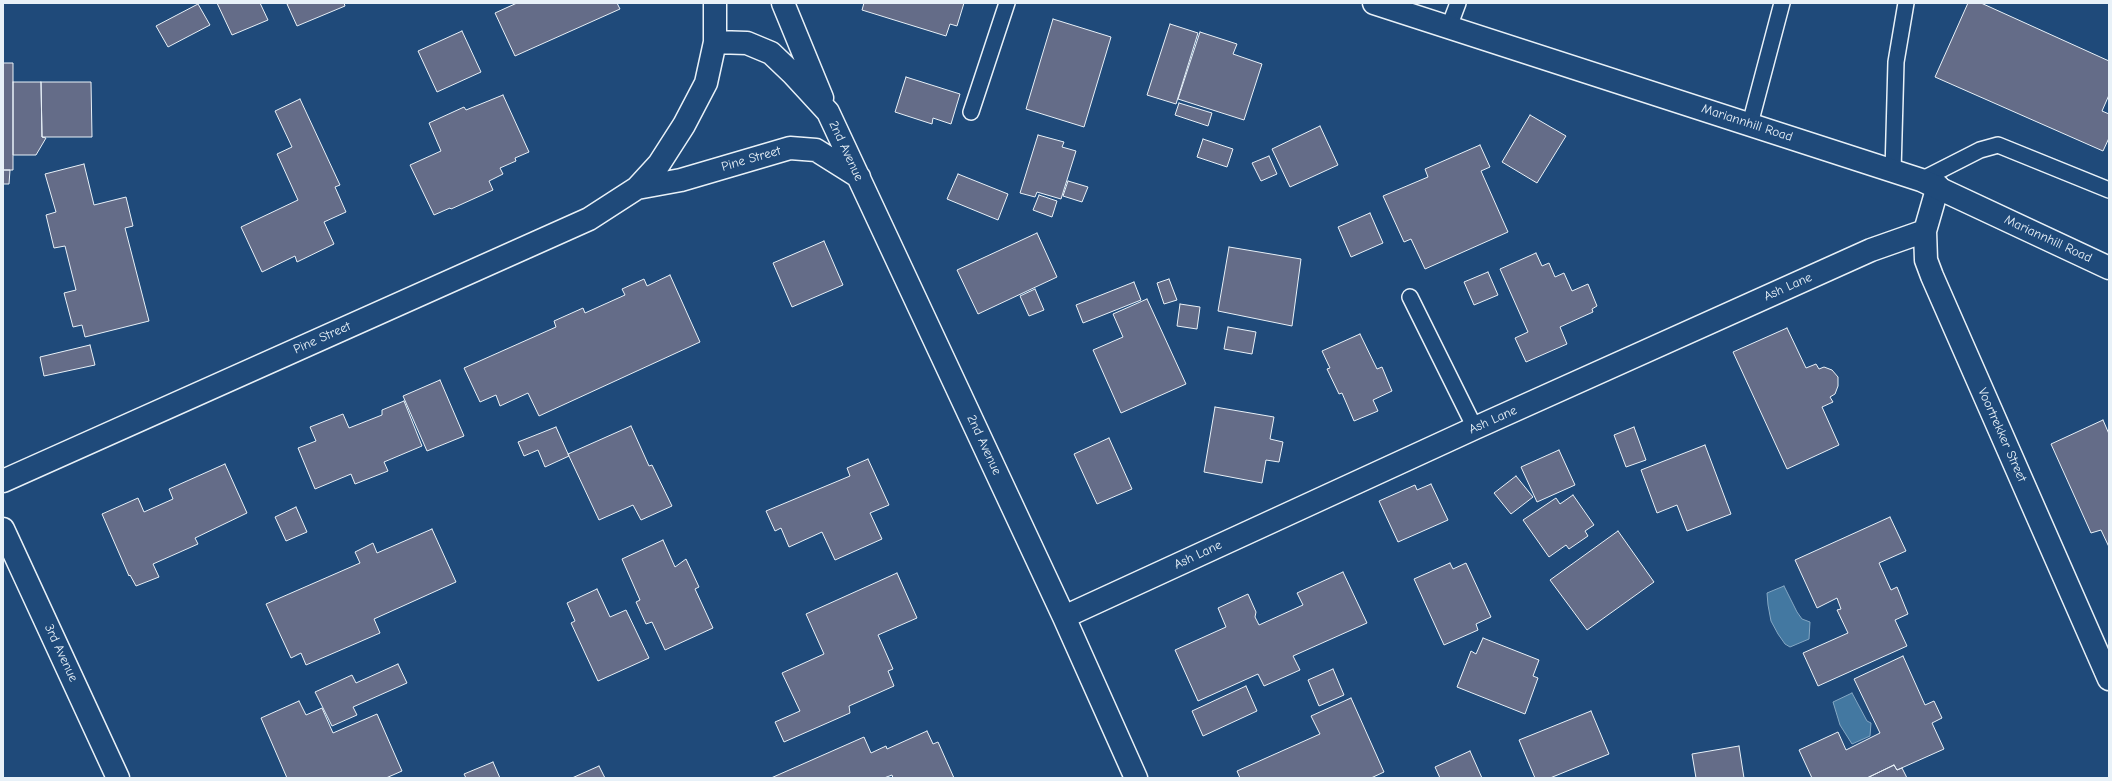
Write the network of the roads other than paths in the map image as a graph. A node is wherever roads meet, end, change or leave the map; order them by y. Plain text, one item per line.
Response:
1 (715, 3) edge
2 (783, 3) edge
3 (1007, 3) edge
4 (1374, 3) edge
5 (1458, 3) edge
6 (1782, 3) edge
7 (1906, 3) edge
8 (1449, 27) junction
9 (715, 42) junction
10 (828, 112) junction
11 (971, 112) dead end
12 (1750, 124) junction
13 (1893, 171) junction
14 (859, 177) junction
15 (1929, 183) junction
16 (637, 188) junction
17 (2109, 190) edge
18 (1925, 231) junction
19 (2107, 262) edge
20 (1410, 297) dead end
21 (1475, 428) junction
22 (3, 481) edge
23 (3, 529) edge
24 (1064, 617) junction
25 (2109, 679) edge
26 (118, 778) edge
27 (1136, 778) edge

1 - 9 street
2 - 10 street, 2nd Avenue
3 - 11 lane
4 - 8 street, Mariannhill Road
5 - 8 lane
6 - 12 lane
7 - 13 lane
8 - 12 street, Mariannhill Road
9 - 10 street, 2nd Avenue
9 - 16 street, Pine Street
10 - 14 street, 2nd Avenue
12 - 13 street, Mariannhill Road
13 - 15 street, Mariannhill Road
14 - 16 street, Pine Street
14 - 24 street, 2nd Avenue
15 - 17 lane
15 - 18 street, Voortrekker Street
15 - 19 street, Mariannhill Road
16 - 22 street, Pine Street
18 - 21 street, Ash Lane
18 - 25 street, Voortrekker Street
20 - 21 lane
21 - 24 street, Ash Lane
23 - 26 street, 3rd Avenue
24 - 27 street, 2nd Avenue

